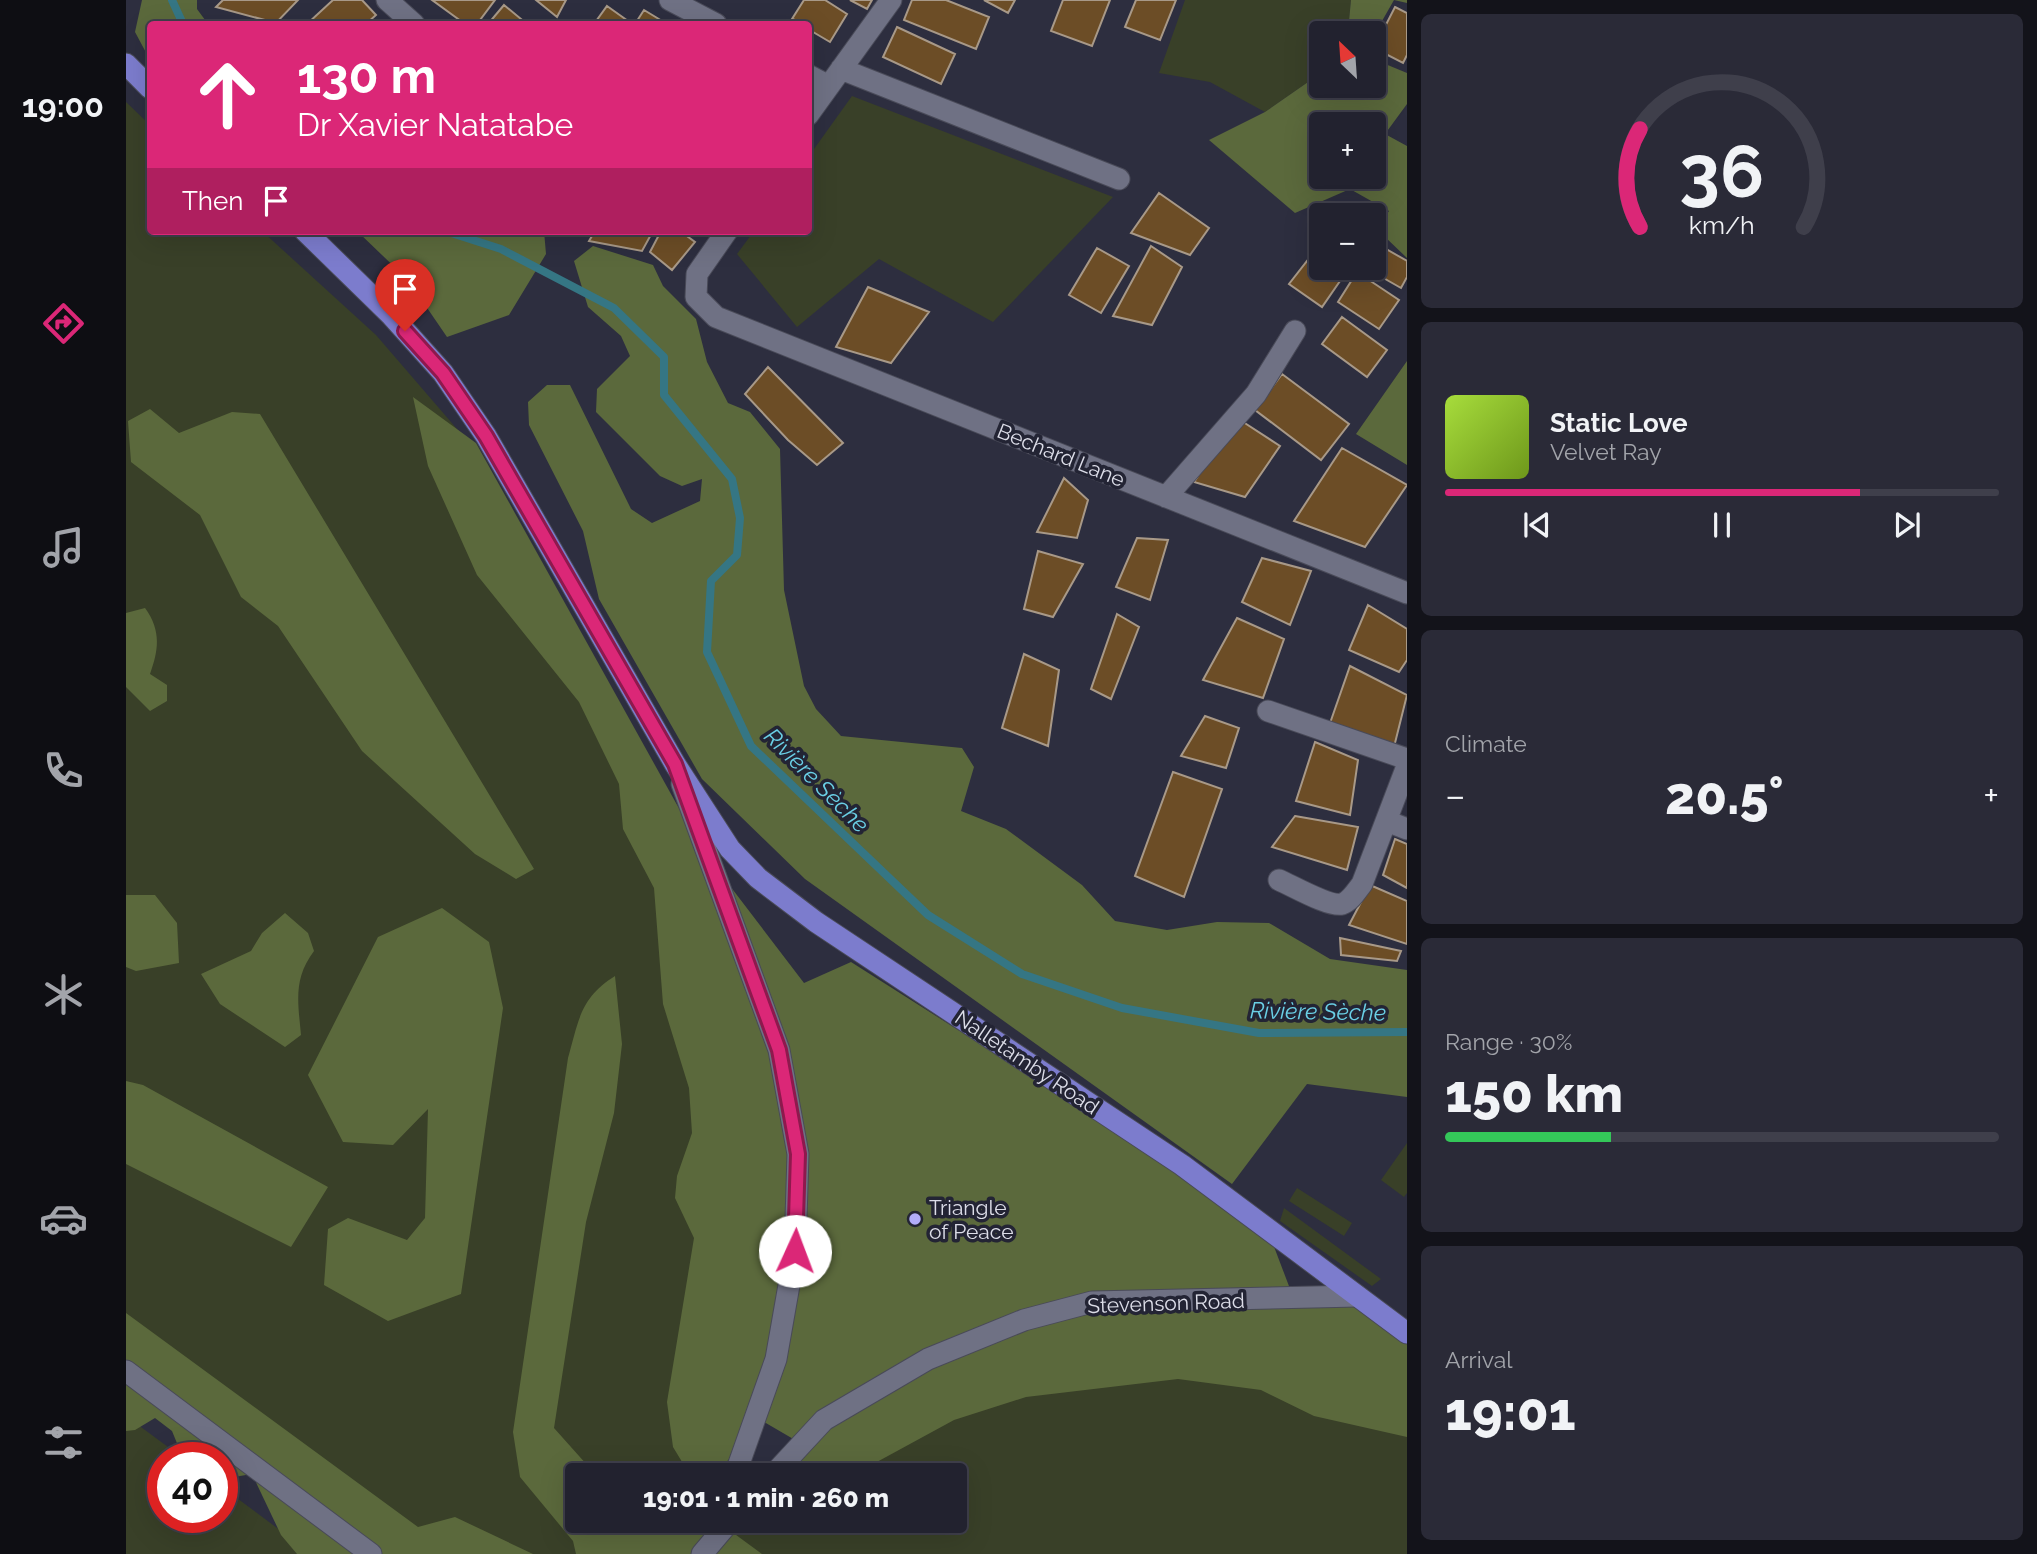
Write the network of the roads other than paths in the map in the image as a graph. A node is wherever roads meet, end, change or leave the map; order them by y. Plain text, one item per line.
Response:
1 (387, 0) edge
2 (670, 0) edge
3 (891, 0) edge
4 (411, 21) edge
5 (710, 21) edge
6 (126, 64) edge
7 (812, 75) edge
8 (835, 77) junction
9 (147, 85) edge
10 (812, 109) edge
11 (1119, 179) dead end
12 (309, 235) edge
13 (724, 235) edge
14 (1295, 331) dead end
15 (1166, 497) junction
16 (1407, 593) edge
17 (1268, 711) dead end
18 (1407, 759) edge
19 (675, 764) junction
20 (1407, 766) edge
21 (1387, 821) junction
22 (1407, 829) edge
23 (1279, 880) dead end
24 (1357, 1296) junction
25 (1407, 1333) edge
26 (126, 1371) edge
27 (740, 1463) edge
28 (784, 1463) edge
29 (371, 1554) edge

1 - 4 street
2 - 5 street
3 - 8 street
6 - 9 main road
7 - 8 street
8 - 10 street
8 - 11 street
12 - 19 main road, Nalletamby Road
13 - 15 street, Bechard Lane
14 - 15 street
15 - 16 street, Bechard Lane
17 - 18 street
19 - 24 main road, Nalletamby Road
19 - 27 street
20 - 21 street
21 - 22 street
21 - 23 street
24 - 25 main road, Nalletamby Road
24 - 28 street, Stevenson Road
26 - 29 street

